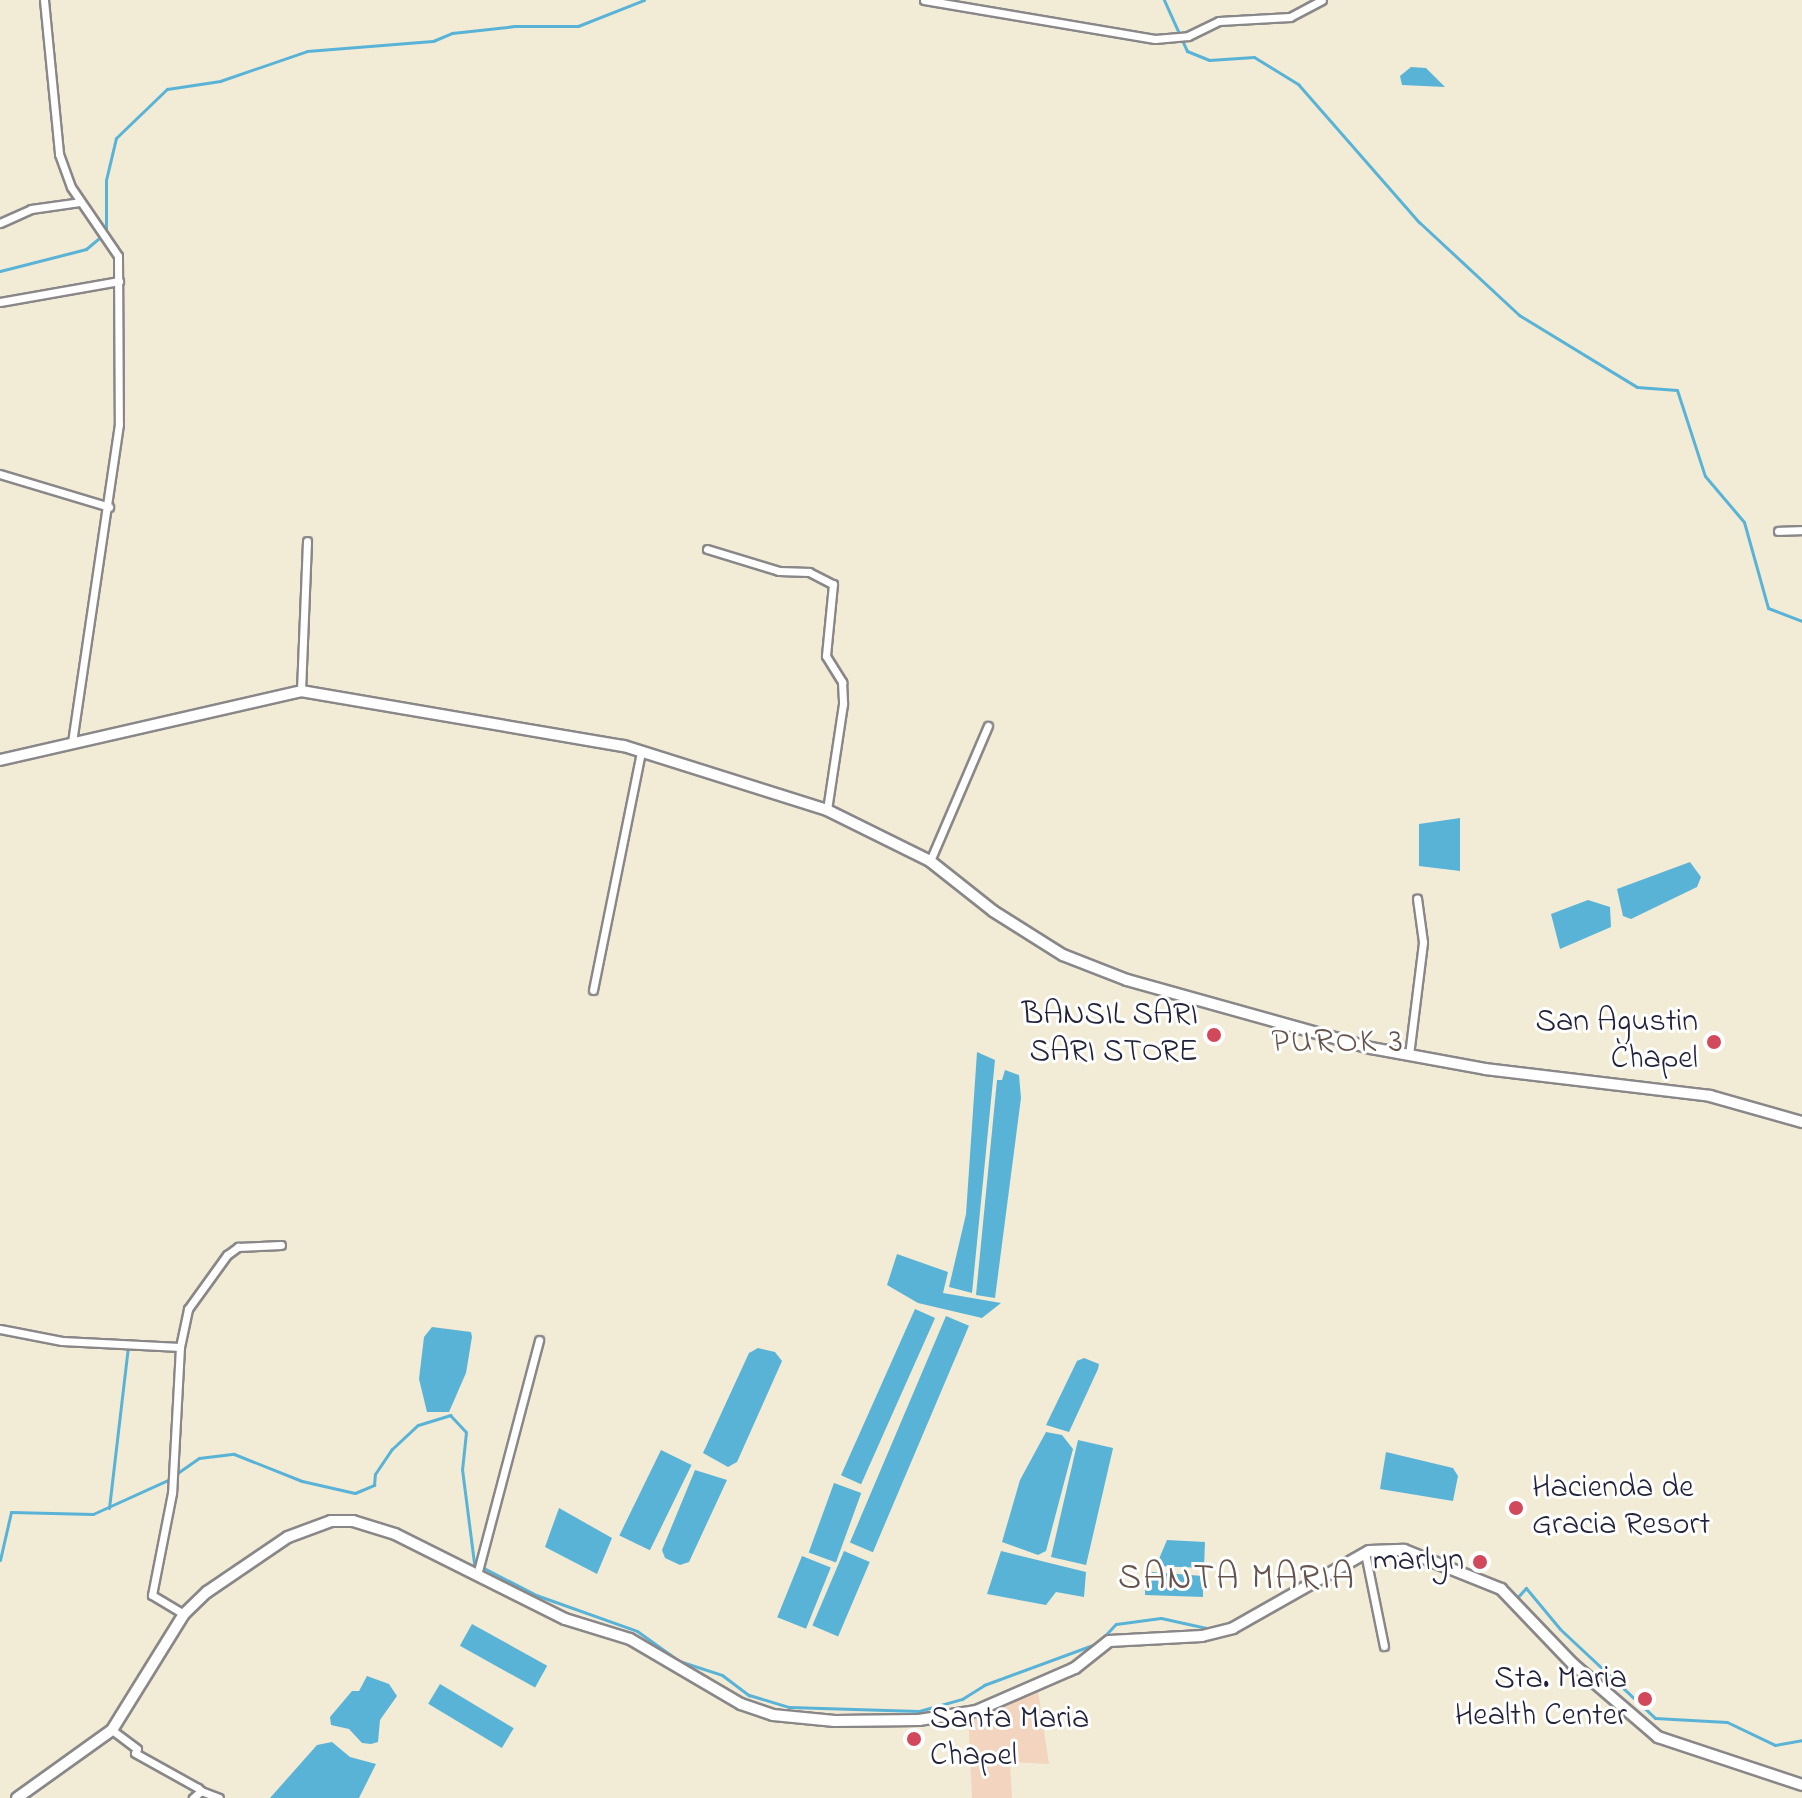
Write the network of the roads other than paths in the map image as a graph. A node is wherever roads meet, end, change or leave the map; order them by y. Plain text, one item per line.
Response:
1 (44, 0) edge
2 (924, 0) edge
3 (1322, 0) edge
4 (80, 202) junction
5 (0, 223) edge
6 (119, 281) junction
7 (0, 302) edge
8 (0, 474) edge
9 (109, 507) junction
10 (1802, 530) edge
11 (1778, 531) dead end
12 (307, 541) dead end
13 (707, 549) dead end
14 (301, 691) junction
15 (988, 726) dead end
16 (72, 747) junction
17 (641, 752) junction
18 (0, 760) edge
19 (827, 810) junction
20 (930, 861) junction
21 (1417, 898) dead end
22 (593, 990) dead end
23 (1409, 1055) junction
24 (1802, 1122) edge
25 (281, 1245) dead end
26 (0, 1329) edge
27 (539, 1340) dead end
28 (180, 1347) junction
29 (1365, 1553) junction
30 (477, 1575) junction
31 (184, 1614) junction
32 (1384, 1646) dead end
33 (112, 1730) junction
34 (1802, 1785) edge
35 (201, 1791) junction
36 (17, 1798) edge
37 (193, 1798) edge
38 (219, 1798) edge

1 - 4 street
2 - 3 street
4 - 5 street
4 - 6 street
6 - 7 street
6 - 9 street
8 - 9 street
9 - 16 street
10 - 11 street
12 - 14 street
13 - 19 street
14 - 16 street
14 - 17 street
15 - 20 street
16 - 18 street
17 - 19 street
17 - 22 street
19 - 20 street
20 - 23 street
21 - 23 street
23 - 24 street
25 - 28 street
26 - 28 street
27 - 30 street
28 - 31 street
29 - 30 street
29 - 32 street
29 - 34 street
30 - 31 street
31 - 33 street
33 - 35 street
33 - 36 street
35 - 37 street
35 - 38 street

